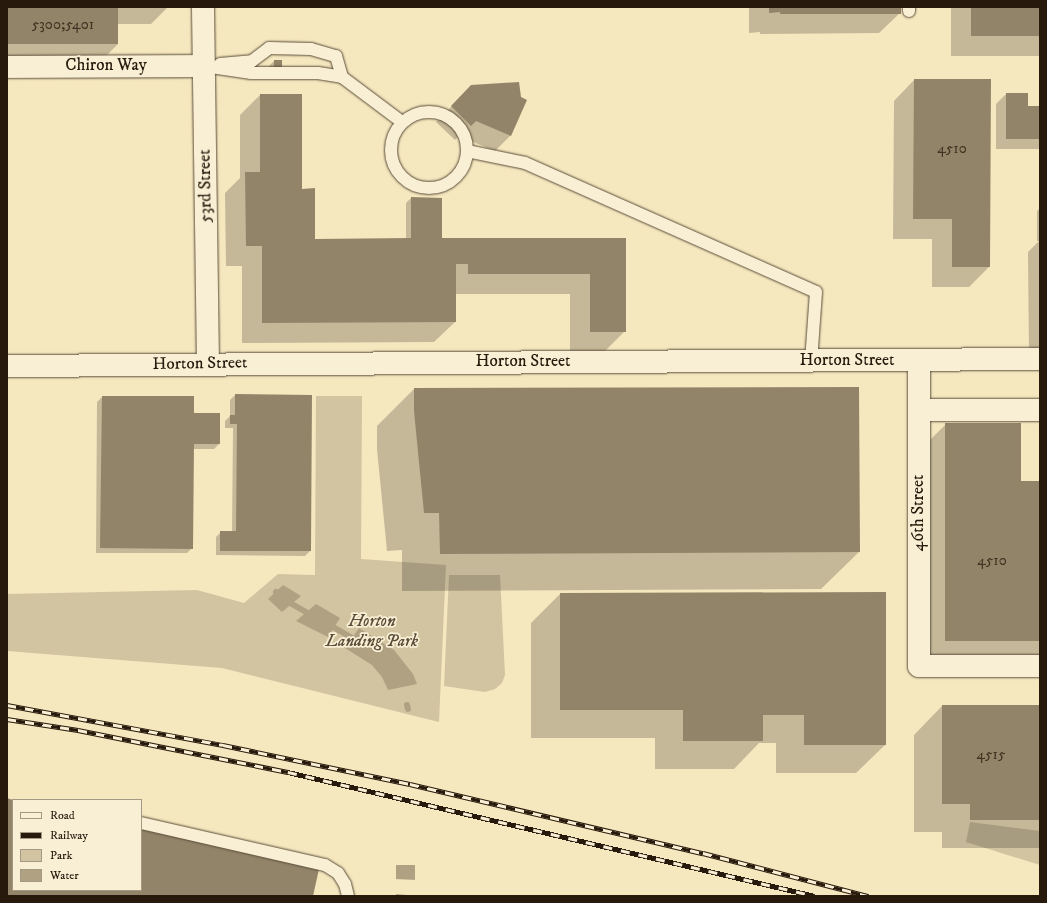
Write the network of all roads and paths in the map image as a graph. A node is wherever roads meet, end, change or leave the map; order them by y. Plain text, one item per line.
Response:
1 (203, 7) edge
2 (204, 66) junction
3 (7, 67) edge
4 (342, 77) junction
5 (402, 122) junction
6 (467, 150) junction
7 (1040, 359) edge
8 (919, 360) junction
9 (811, 361) junction
10 (208, 364) junction
11 (7, 366) edge
12 (919, 410) junction
13 (1040, 410) edge
14 (1040, 666) edge
15 (142, 823) edge
16 (348, 896) edge

1 - 2 street, 53rd Street
2 - 3 street, Chiron Way
2 - 4 lane
2 - 4 lane
2 - 10 street, 53rd Street
4 - 5 lane
5 - 6 lane
5 - 6 lane
6 - 9 lane
7 - 8 street, Horton Street
8 - 9 street, Horton Street
8 - 12 street, 46th Street
9 - 10 street, Horton Street
10 - 11 street, Horton Street
12 - 13 street
12 - 14 street, 46th Street
15 - 16 lane

